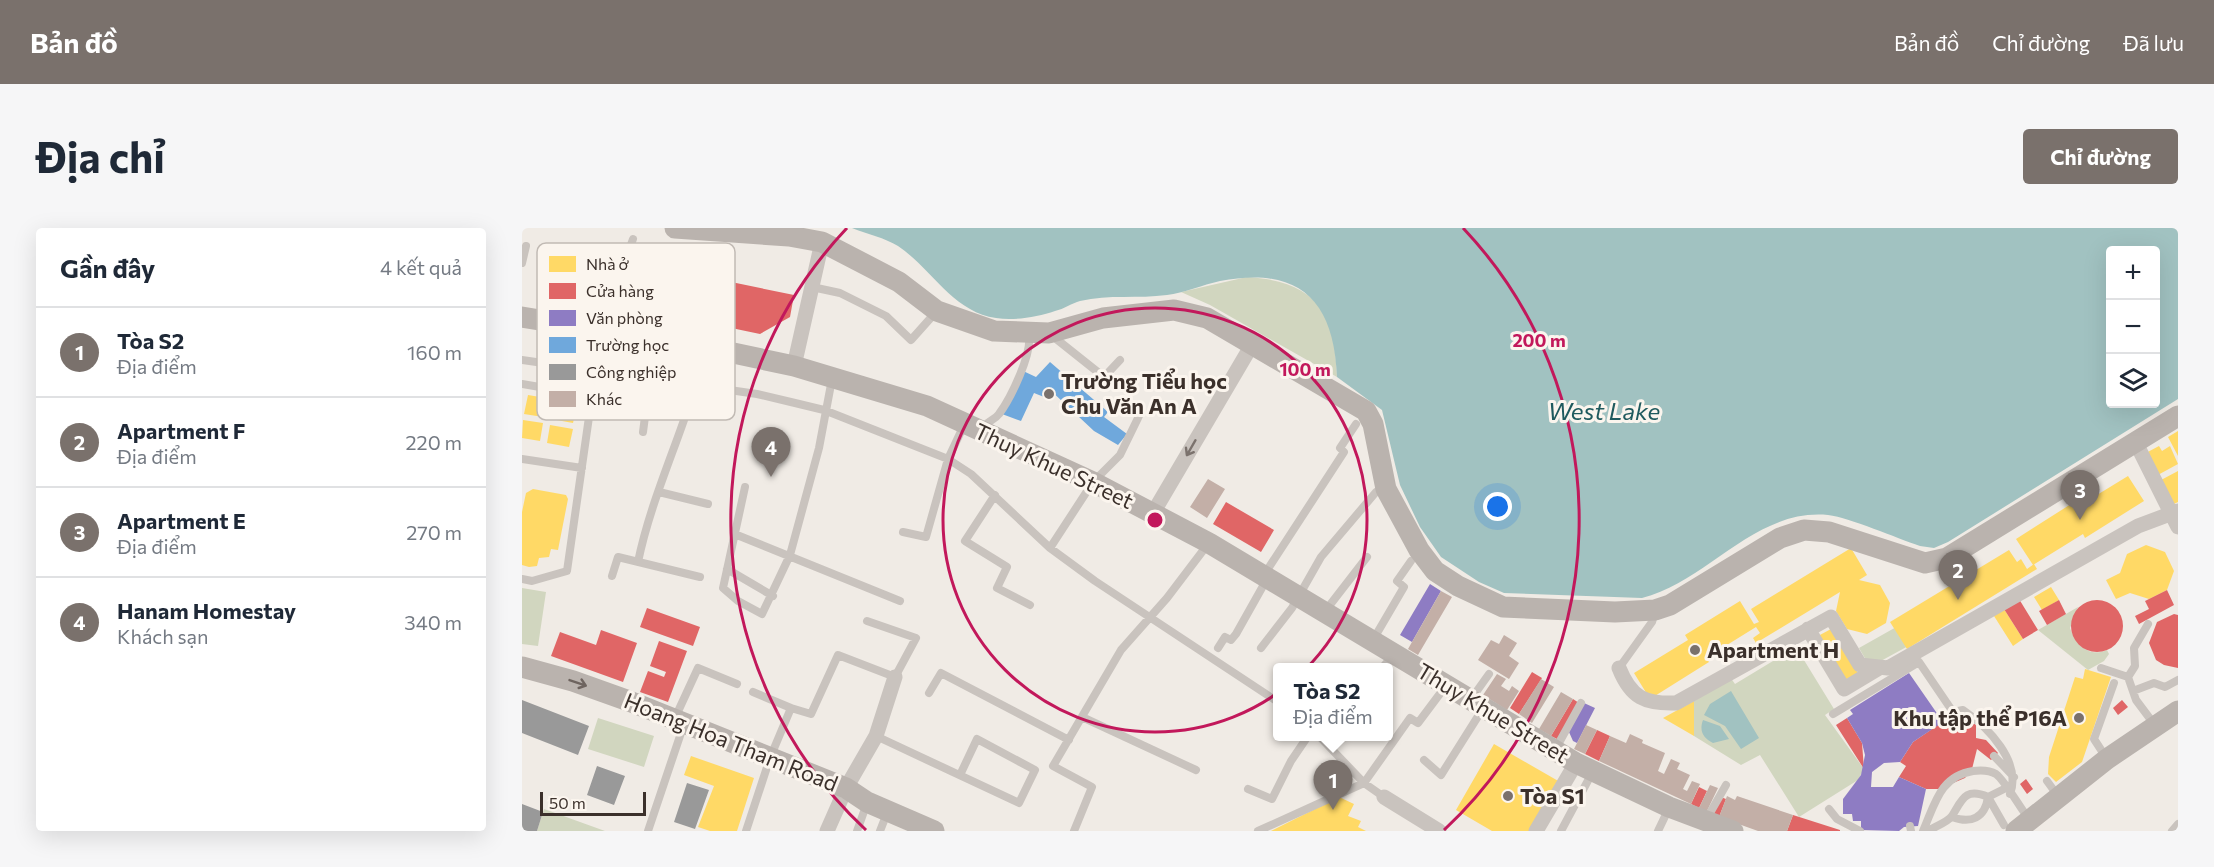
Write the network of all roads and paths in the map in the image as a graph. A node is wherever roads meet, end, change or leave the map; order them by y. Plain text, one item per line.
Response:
1 (675, 228) edge
2 (633, 239) dead end
3 (822, 242) junction
4 (632, 243) edge
5 (526, 246) dead end
6 (522, 263) edge
7 (812, 287) junction
8 (937, 311) junction
9 (522, 317) edge
10 (537, 319) edge
11 (1039, 333) junction
12 (1253, 343) junction
13 (735, 353) edge
14 (522, 360) edge
15 (1120, 360) dead end
16 (537, 362) edge
17 (794, 366) junction
18 (833, 377) junction
19 (522, 384) edge
20 (537, 387) edge
21 (735, 391) edge
22 (824, 410) junction
23 (1138, 416) dead end
24 (2178, 416) edge
25 (589, 420) edge
26 (645, 420) edge
27 (684, 420) edge
28 (1356, 424) dead end
29 (973, 427) junction
30 (643, 432) dead end
31 (2136, 443) junction
32 (522, 459) edge
33 (948, 459) junction
34 (582, 468) junction
35 (1093, 482) junction
36 (746, 487) dead end
37 (659, 492) junction
38 (1376, 492) dead end
39 (995, 495) junction
40 (708, 504) dead end
41 (1153, 513) junction
42 (2176, 518) edge
43 (903, 532) dead end
44 (737, 535) junction
45 (1209, 543) junction
46 (1050, 548) junction
47 (790, 555) junction
48 (1367, 557) dead end
49 (1411, 561) dead end
50 (638, 562) junction
51 (727, 569) junction
52 (1264, 575) junction
53 (612, 576) dead end
54 (700, 577) dead end
55 (522, 579) edge
56 (1298, 595) junction
57 (773, 596) junction
58 (900, 601) dead end
59 (1030, 605) dead end
60 (1655, 610) junction
61 (1325, 612) junction
62 (1150, 618) junction
63 (867, 621) dead end
64 (2148, 624) dead end
65 (1808, 629) junction
66 (1373, 640) junction
67 (1218, 648) dead end
68 (1261, 648) dead end
69 (1388, 660) edge
70 (522, 668) edge
71 (1618, 668) joint
72 (1879, 668) junction
73 (2101, 668) dead end
74 (1489, 674) dead end
75 (896, 677) junction
76 (2128, 677) junction
77 (2178, 680) edge
78 (2114, 683) dead end
79 (737, 684) dead end
80 (1446, 686) junction
81 (2133, 691) junction
82 (753, 692) dead end
83 (929, 693) dead end
84 (1273, 699) edge
85 (1479, 702) junction
86 (1581, 702) dead end
87 (791, 708) junction
88 (2178, 711) edge
89 (1833, 714) dead end
90 (1082, 717) junction
91 (680, 720) junction
92 (2156, 726) junction
93 (876, 736) junction
94 (1069, 740) junction
95 (1304, 741) edge
96 (1324, 741) edge
97 (1555, 751) junction
98 (1994, 756) dead end
99 (770, 758) junction
100 (2107, 759) junction
101 (1424, 760) dead end
102 (1584, 767) junction
103 (1196, 770) dead end
104 (960, 775) junction
105 (2014, 777) junction
106 (1364, 783) junction
107 (1726, 784) dead end
108 (846, 788) junction
109 (1248, 789) dead end
110 (2008, 791) junction
111 (1384, 797) joint
112 (1988, 797) junction
113 (867, 802) junction
114 (1669, 807) junction
115 (1829, 809) dead end
116 (1952, 817) junction
117 (884, 821) edge
118 (1705, 821) junction
119 (2178, 824) edge
120 (2017, 826) edge
121 (648, 831) edge
122 (746, 831) edge
123 (827, 831) edge
124 (857, 831) edge
125 (934, 831) edge
126 (1074, 831) edge
127 (1258, 831) edge
128 (1439, 831) edge
129 (1536, 831) edge
130 (1561, 831) edge
131 (1658, 831) edge
132 (1733, 831) edge
133 (1860, 831) edge
134 (1923, 831) edge
135 (1928, 831) edge
136 (2172, 831) edge

1 - 3 main road
2 - 4 lane
3 - 7 street
3 - 8 main road
5 - 6 lane
7 - 8 lane
7 - 17 street
8 - 11 main road
9 - 10 main road, Thuy Khue Street
11 - 12 main road
11 - 15 lane
11 - 29 lane
12 -> 41 street
12 - 60 main road
13 - 17 main road, Thuy Khue Street
14 - 16 lane
17 - 18 main road, Thuy Khue Street
18 - 22 lane
18 - 29 main road, Thuy Khue Street
19 - 20 lane
21 - 22 lane
22 - 33 lane
22 - 47 lane
23 - 35 lane
24 - 31 main road
25 - 34 lane
26 - 30 lane
27 - 37 lane
28 - 52 lane
29 - 33 lane
29 - 35 main road, Thuy Khue Street
31 - 42 street
31 - 60 main road
32 - 34 lane
33 - 39 lane
33 - 43 lane
34 - 55 lane
35 - 41 main road, Thuy Khue Street
35 - 46 lane
36 - 44 lane
37 - 40 lane
37 - 50 lane
38 - 56 lane
39 - 46 lane
39 - 59 lane
41 - 45 main road, Thuy Khue Street
42 - 72 street
44 - 47 lane
44 - 51 lane
45 - 52 main road, Thuy Khue Street
45 - 62 lane
46 - 62 lane
47 - 57 lane
47 - 58 lane
48 - 61 lane
49 - 66 lane
50 - 53 lane
50 - 54 lane
51 - 57 lane
51 - 57 lane
52 - 56 main road, Thuy Khue Street
52 - 67 lane
56 - 61 main road, Thuy Khue Street
56 - 68 lane
60 - 71 lane
61 - 66 main road, Thuy Khue Street
62 - 84 lane
62 - 90 lane
63 - 75 lane
64 - 76 lane
65 - 71 street
65 - 72 street
65 - 72 street
66 - 69 main road, Thuy Khue Street
69 - 80 main road, Thuy Khue Street
70 -> 91 main road, Hoang Hoa Tham Road
73 - 76 lane
74 - 85 lane
75 - 87 lane
75 - 93 street
76 - 81 lane
77 - 81 lane
78 - 100 lane
79 - 91 lane
80 - 85 main road, Thuy Khue Street
80 - 106 lane
81 - 92 lane
82 - 87 lane
83 - 94 lane
85 - 97 main road, Thuy Khue Street
85 - 101 lane
86 - 97 lane
87 - 99 lane
88 - 92 main road
89 - 105 lane
90 - 94 lane
90 - 103 lane
91 - 99 main road, Hoang Hoa Tham Road
91 - 121 lane
92 - 100 main road
93 - 104 lane
93 - 108 street
94 - 126 lane
95 - 109 lane
96 - 106 lane
97 - 102 main road, Thuy Khue Street
98 - 105 lane
99 - 108 main road, Hoang Hoa Tham Road
99 - 122 lane
100 - 120 main road
102 - 114 main road, Thuy Khue Street
102 - 129 street
102 - 130 lane
104 - 104 lane
105 - 110 lane
106 - 111 lane
106 - 127 lane
107 - 118 lane
108 - 113 main road, Hoang Hoa Tham Road
108 - 123 street
110 - 112 lane
110 - 120 lane
110 - 134 lane
111 - 128 street
112 - 116 lane
112 - 116 lane
112 - 120 lane
113 - 117 main road, Hoang Hoa Tham Road
113 - 124 lane
114 - 118 main road, Thuy Khue Street
114 - 131 lane
115 - 133 lane
116 - 135 lane
117 - 125 main road, Hoang Hoa Tham Road
118 - 132 main road, Thuy Khue Street
119 - 136 lane

